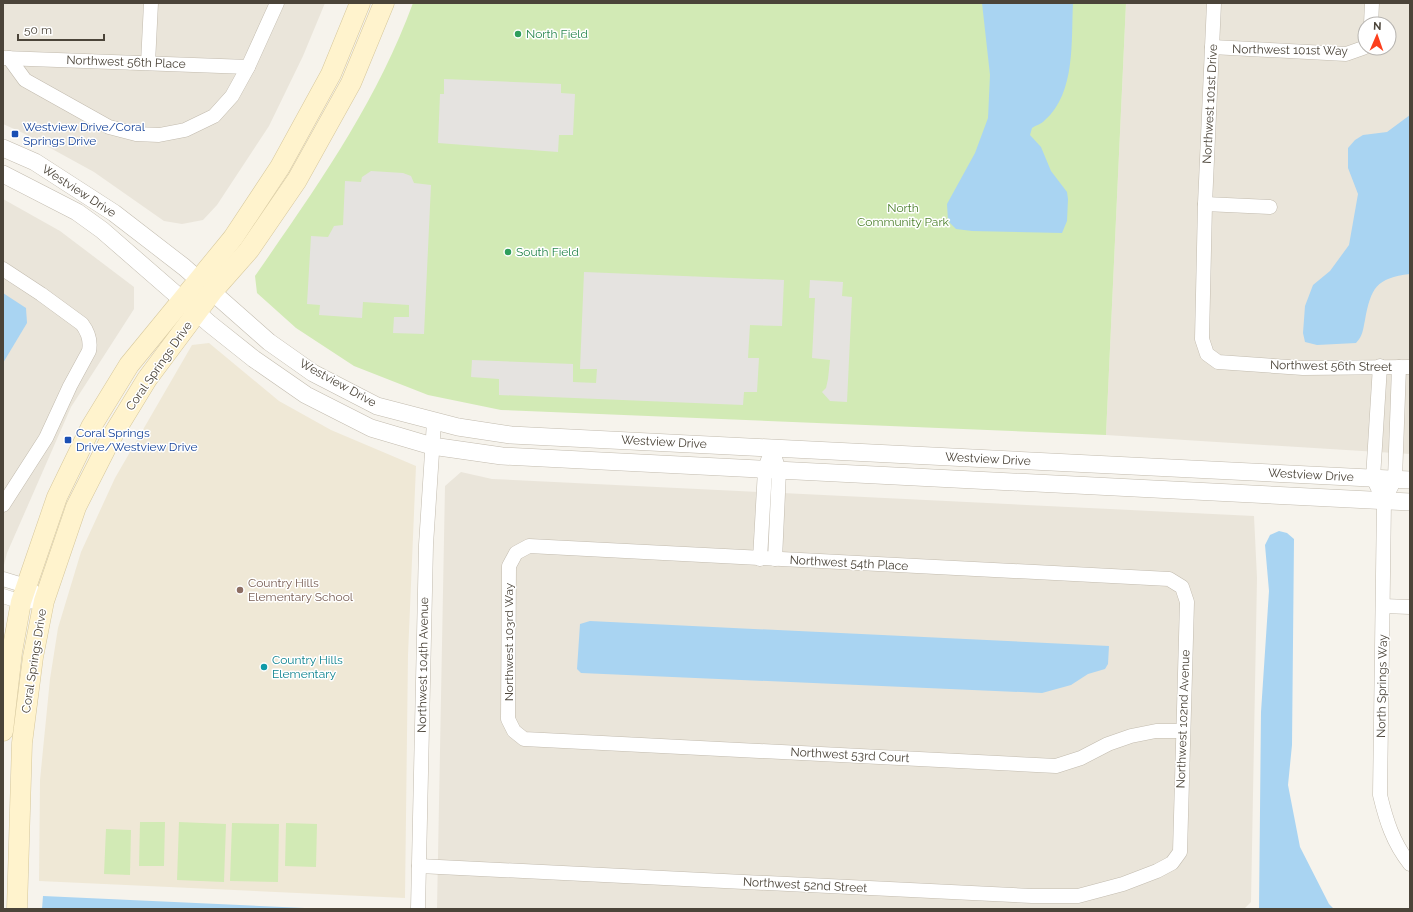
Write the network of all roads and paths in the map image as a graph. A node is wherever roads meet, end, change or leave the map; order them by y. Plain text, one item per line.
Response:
1 (151, 3) edge
2 (277, 3) edge
3 (360, 3) edge
4 (384, 3) edge
5 (1214, 3) edge
6 (1372, 3) edge
7 (1371, 16) edge
8 (1212, 47) junction
9 (1357, 50) edge
10 (6, 58) edge
11 (148, 63) junction
12 (248, 68) junction
13 (3, 148) edge
14 (3, 174) edge
15 (1205, 204) junction
16 (1270, 207) dead end
17 (3, 269) edge
18 (205, 286) junction
19 (181, 299) junction
20 (197, 313) junction
21 (1208, 354) joint
22 (1380, 366) junction
23 (1404, 367) edge
24 (434, 422) junction
25 (432, 446) junction
26 (772, 448) junction
27 (772, 470) junction
28 (1374, 478) junction
29 (1403, 479) edge
30 (1384, 501) junction
31 (1410, 502) edge
32 (3, 505) edge
33 (516, 553) joint
34 (760, 559) junction
35 (775, 559) junction
36 (3, 579) edge
37 (1182, 587) joint
38 (17, 595) edge
39 (44, 601) junction
40 (1383, 606) junction
41 (1410, 607) edge
42 (3, 731) edge
43 (514, 731) joint
44 (1183, 731) junction
45 (1180, 852) joint
46 (1410, 864) edge
47 (419, 866) junction
48 (16, 909) edge
49 (418, 909) edge

1 - 11 street
2 - 12 street
3 - 18 main road, Coral Springs Drive
4 - 18 main road, Coral Springs Drive
5 - 8 street, Northwest 101st Drive
6 - 7 street
8 - 9 street, Northwest 101st Way
8 - 15 street, Northwest 101st Drive
10 - 11 street, Northwest 56th Place
10 - 12 street
11 - 12 street, Northwest 56th Place
13 - 18 street, Westview Drive
14 - 19 street, Westview Drive
15 - 16 street
15 - 21 street, Northwest 101st Drive
17 - 32 street
18 - 19 main road, Coral Springs Drive
18 - 20 main road, Coral Springs Drive
18 - 24 street, Westview Drive
19 - 20 street, Westview Drive
19 - 38 main road, Coral Springs Drive
20 - 25 street, Westview Drive
20 - 39 main road, Coral Springs Drive
21 - 22 street, Northwest 56th Street
22 - 23 street, Northwest 56th Street
22 - 28 street
23 - 29 street
24 - 25 street, Northwest 104th Avenue
24 - 26 street, Westview Drive
25 - 27 street, Westview Drive
25 - 47 street, Northwest 104th Avenue
26 - 27 street
26 - 28 street, Westview Drive
27 - 30 street, Westview Drive
27 - 34 street
27 - 35 street
28 - 29 street, Westview Drive
28 - 30 street
29 - 30 street
30 - 31 street, Westview Drive
30 - 40 street, North Springs Way
33 - 34 street, Northwest 54th Place
33 - 43 street, Northwest 103rd Way
34 - 35 street, Northwest 54th Place
35 - 37 street, Northwest 54th Place
36 - 38 street
37 - 44 street, Northwest 102nd Avenue
38 - 39 street
38 - 42 main road, Coral Springs Drive
39 - 48 main road, Coral Springs Drive
40 - 41 street
40 - 46 street, North Springs Way
43 - 44 street, Northwest 53rd Court
44 - 45 street, Northwest 102nd Avenue
45 - 47 street, Northwest 52nd Street
47 - 49 street, Northwest 104th Avenue

